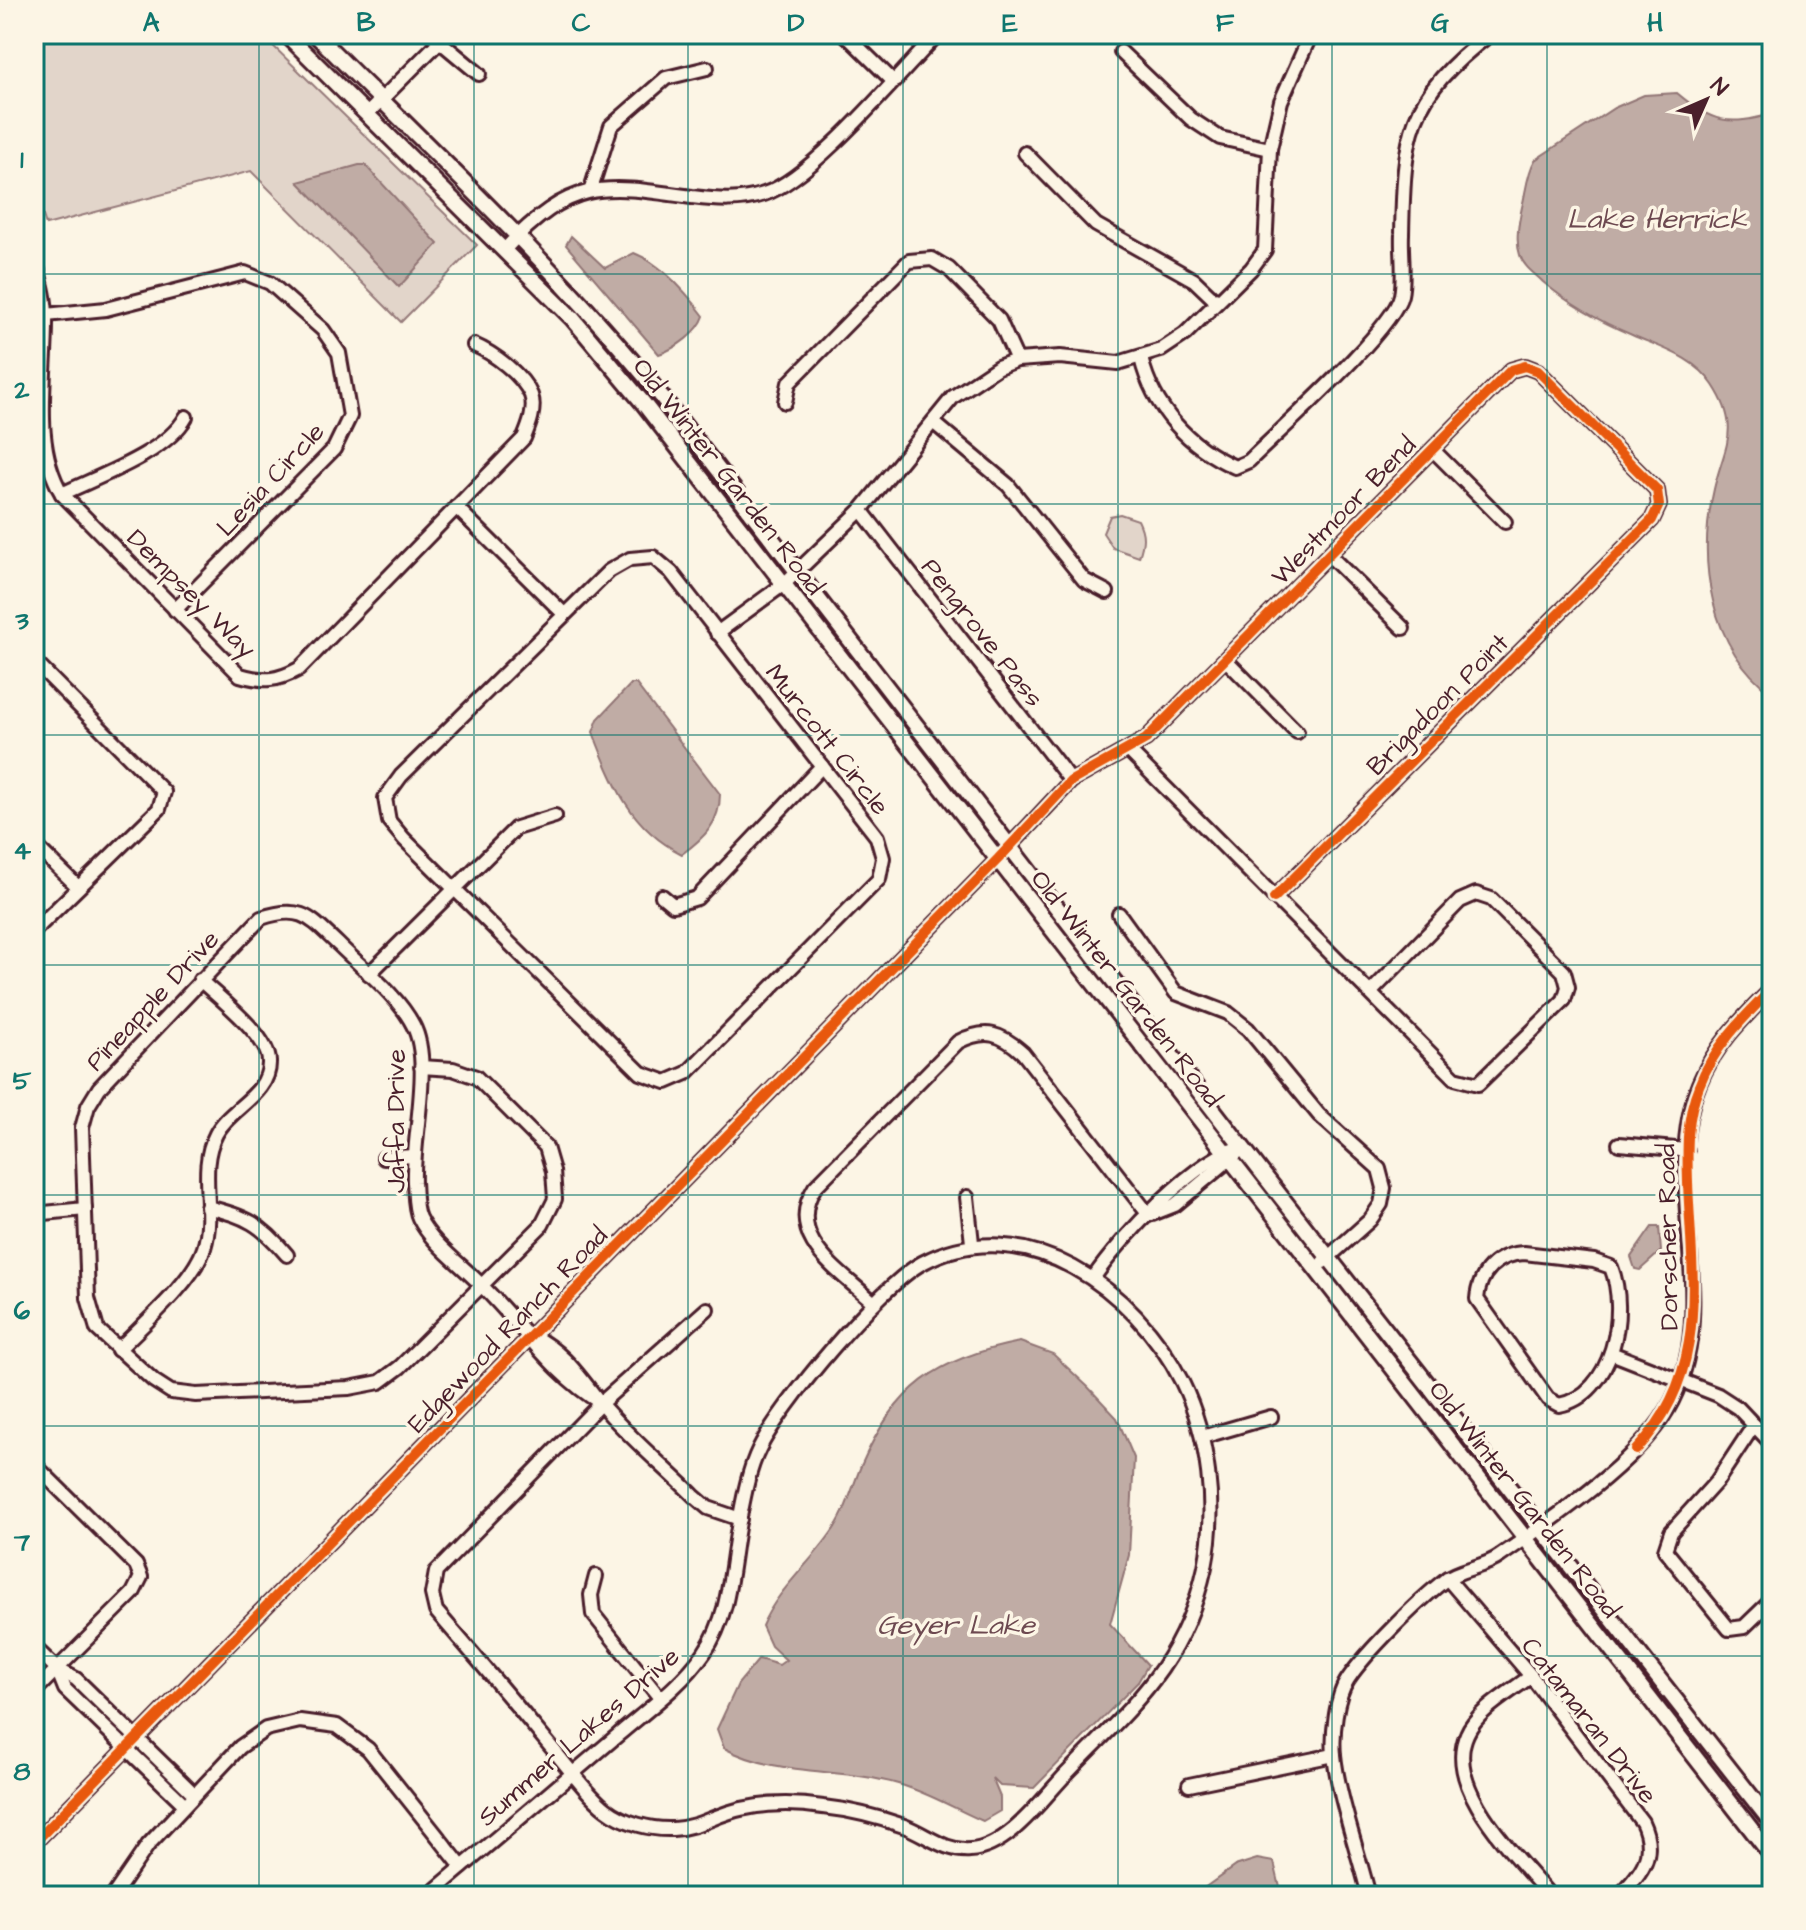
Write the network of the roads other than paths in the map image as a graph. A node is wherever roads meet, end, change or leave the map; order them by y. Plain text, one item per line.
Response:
1 (286, 34) edge
2 (315, 34) edge
3 (845, 34) edge
4 (938, 34) edge
5 (1293, 34) edge
6 (1490, 34) edge
7 (435, 38) edge
8 (1308, 38) edge
9 (1121, 52) dead end
10 (707, 68) dead end
11 (479, 74) dead end
12 (893, 81) junction
13 (381, 100) junction
14 (367, 114) junction
15 (1270, 149) junction
16 (1025, 153) dead end
17 (591, 189) junction
18 (519, 234) junction
19 (505, 249) junction
20 (34, 256) edge
21 (1217, 302) junction
22 (46, 315) junction
23 (474, 345) dead end
24 (1141, 358) junction
25 (1017, 360) junction
26 (785, 402) dead end
27 (186, 417) dead end
28 (933, 422) junction
29 (1433, 450) junction
30 (62, 494) junction
31 (456, 507) junction
32 (861, 510) junction
33 (1505, 522) dead end
34 (1631, 541) joint
35 (1330, 556) junction
36 (798, 572) junction
37 (784, 584) junction
38 (1107, 592) dead end
39 (175, 610) junction
40 (563, 613) junction
41 (1403, 628) dead end
42 (717, 633) junction
43 (1226, 660) junction
44 (34, 661) edge
45 (1297, 732) dead end
46 (1129, 751) junction
47 (822, 766) junction
48 (1071, 781) junction
49 (555, 816) dead end
50 (34, 844) edge
51 (1011, 846) junction
52 (998, 859) junction
53 (78, 887) junction
54 (454, 889) junction
55 (662, 896) dead end
56 (1274, 898) junction
57 (1119, 914) dead end
58 (34, 931) edge
59 (369, 974) junction
60 (200, 980) junction
61 (1772, 989) edge
62 (1371, 992) junction
63 (421, 1067) junction
64 (1619, 1144) dead end
65 (1242, 1147) junction
66 (1687, 1150) junction
67 (413, 1156) junction
68 (1227, 1156) junction
69 (384, 1158) dead end
70 (967, 1197) dead end
71 (207, 1207) junction
72 (85, 1209) junction
73 (34, 1214) edge
74 (1149, 1215) junction
75 (972, 1243) junction
76 (287, 1255) dead end
77 (1329, 1258) junction
78 (1314, 1269) junction
79 (1094, 1277) junction
80 (482, 1285) junction
81 (874, 1303) junction
82 (707, 1309) dead end
83 (531, 1335) junction
84 (118, 1350) junction
85 (1611, 1353) junction
86 (1681, 1381) junction
87 (601, 1403) junction
88 (1271, 1417) dead end
89 (1754, 1425) junction
90 (1202, 1437) junction
91 (1772, 1444) edge
92 (34, 1464) edge
93 (740, 1519) junction
94 (1538, 1527) junction
95 (1524, 1537) junction
96 (596, 1576) dead end
97 (1447, 1578) junction
98 (1772, 1600) edge
99 (34, 1647) edge
100 (57, 1669) junction
101 (1531, 1676) junction
102 (34, 1692) edge
103 (660, 1698) junction
104 (137, 1738) junction
105 (127, 1748) junction
106 (1334, 1755) junction
107 (574, 1773) junction
108 (1189, 1785) dead end
109 (194, 1794) junction
110 (184, 1804) junction
111 (1772, 1823) edge
112 (34, 1843) edge
113 (1772, 1856) edge
114 (462, 1867) junction
115 (113, 1896) edge
116 (428, 1896) edge
117 (1369, 1896) edge
118 (1550, 1896) edge
119 (1619, 1896) edge

1 - 14 main road, Old Winter Garden Road
2 - 13 main road, Old Winter Garden Road
3 - 12 street
4 - 12 street
5 - 8 street
6 - 24 street
7 - 11 street
7 - 13 street
8 - 15 street
9 - 15 street
10 - 17 street
12 - 17 street
13 - 14 street
13 - 18 main road, Old Winter Garden Road
14 - 19 main road, Old Winter Garden Road
15 - 21 street
16 - 21 street
17 - 18 street
18 - 19 street
18 - 36 main road, Old Winter Garden Road
19 - 37 main road, Old Winter Garden Road
20 - 22 street, Dempsey Way
21 - 24 street
22 - 30 street, Dempsey Way
22 - 39 street, Lesia Circle
23 - 31 street, Dempsey Way
24 - 25 street
25 - 26 street
25 - 28 street
27 - 30 street
28 - 32 street
28 - 38 street
29 - 33 street
29 - 34 street, Westmoor Bend
29 - 35 street, Westmoor Bend
30 - 39 street, Dempsey Way
31 - 39 street, Dempsey Way
31 - 40 street
32 - 36 street
32 - 48 street, Pengrove Pass
34 - 56 street, Brigadoon Point
35 - 41 street
35 - 43 street, Westmoor Bend
36 - 37 street
36 - 51 main road, Old Winter Garden Road
37 - 42 street
37 - 52 main road, Old Winter Garden Road
40 - 42 street, Murcott Circle
40 - 54 street, Murcott Circle
42 - 47 street, Murcott Circle
43 - 45 street
43 - 46 street, Westmoor Bend
44 - 53 street
46 - 48 street, Westmoor Bend
46 - 56 street
47 - 54 street, Murcott Circle
47 - 55 street
48 - 51 street, Westmoor Bend
49 - 54 street
50 - 53 street
51 - 52 street, Edgewood Ranch Road
51 - 65 main road, Old Winter Garden Road
52 - 68 main road, Old Winter Garden Road
52 - 83 street, Edgewood Ranch Road
53 - 58 street
54 - 59 street
56 - 62 street
57 - 77 street
59 - 60 street, Pineapple Drive
59 - 63 street, Jaffa Drive
60 - 71 street
60 - 72 street, Pineapple Drive
61 - 66 street, Dorscher Road
62 - 62 street
63 - 67 street, Jaffa Drive
63 - 80 street, Pineapple Drive
64 - 66 street
65 - 68 street
65 - 77 main road, Old Winter Garden Road
66 - 86 street, Dorscher Road
67 - 69 street
67 - 80 street, Jaffa Drive
68 - 74 street
68 - 78 main road, Old Winter Garden Road
70 - 75 street
71 - 76 street
71 - 84 street
72 - 73 street
72 - 84 street, Pineapple Drive
74 - 79 street
74 - 81 street
75 - 79 street, Summer Lakes Drive
75 - 81 street, Summer Lakes Drive
77 - 78 street
77 - 94 main road, Old Winter Garden Road
78 - 95 main road, Old Winter Garden Road
79 - 90 street, Summer Lakes Drive
80 - 83 street, Jaffa Drive
80 - 84 street, Pineapple Drive
81 - 93 street, Summer Lakes Drive
82 - 87 street, Summer Lakes Drive
83 - 87 street, Jaffa Drive
83 - 104 street, Edgewood Ranch Road
85 - 85 street
85 - 86 street
86 - 89 street
86 - 94 street, Dorscher Road
87 - 93 street, Jaffa Drive
87 - 107 street, Summer Lakes Drive
88 - 90 street
89 - 91 street
89 - 98 street
90 - 107 street, Summer Lakes Drive
92 - 100 street
93 - 103 street, Summer Lakes Drive
94 - 95 street, Dorscher Road
94 - 111 main road, Old Winter Garden Road
95 - 97 street, Dorscher Road
95 - 113 main road, Old Winter Garden Road
96 - 103 street
97 - 101 street, Catamaran Drive
97 - 106 street
99 - 100 street
100 - 102 street
100 - 104 street
100 - 105 street
101 - 118 street
101 - 119 street, Catamaran Drive
103 - 107 street, Summer Lakes Drive
104 - 105 street, Edgewood Ranch Road
104 - 109 street
105 - 110 street
105 - 112 street, Edgewood Ranch Road
106 - 108 street
106 - 117 street
107 - 114 street, Summer Lakes Drive
109 - 110 street
109 - 114 street
110 - 115 street
114 - 116 street, Summer Lakes Drive

